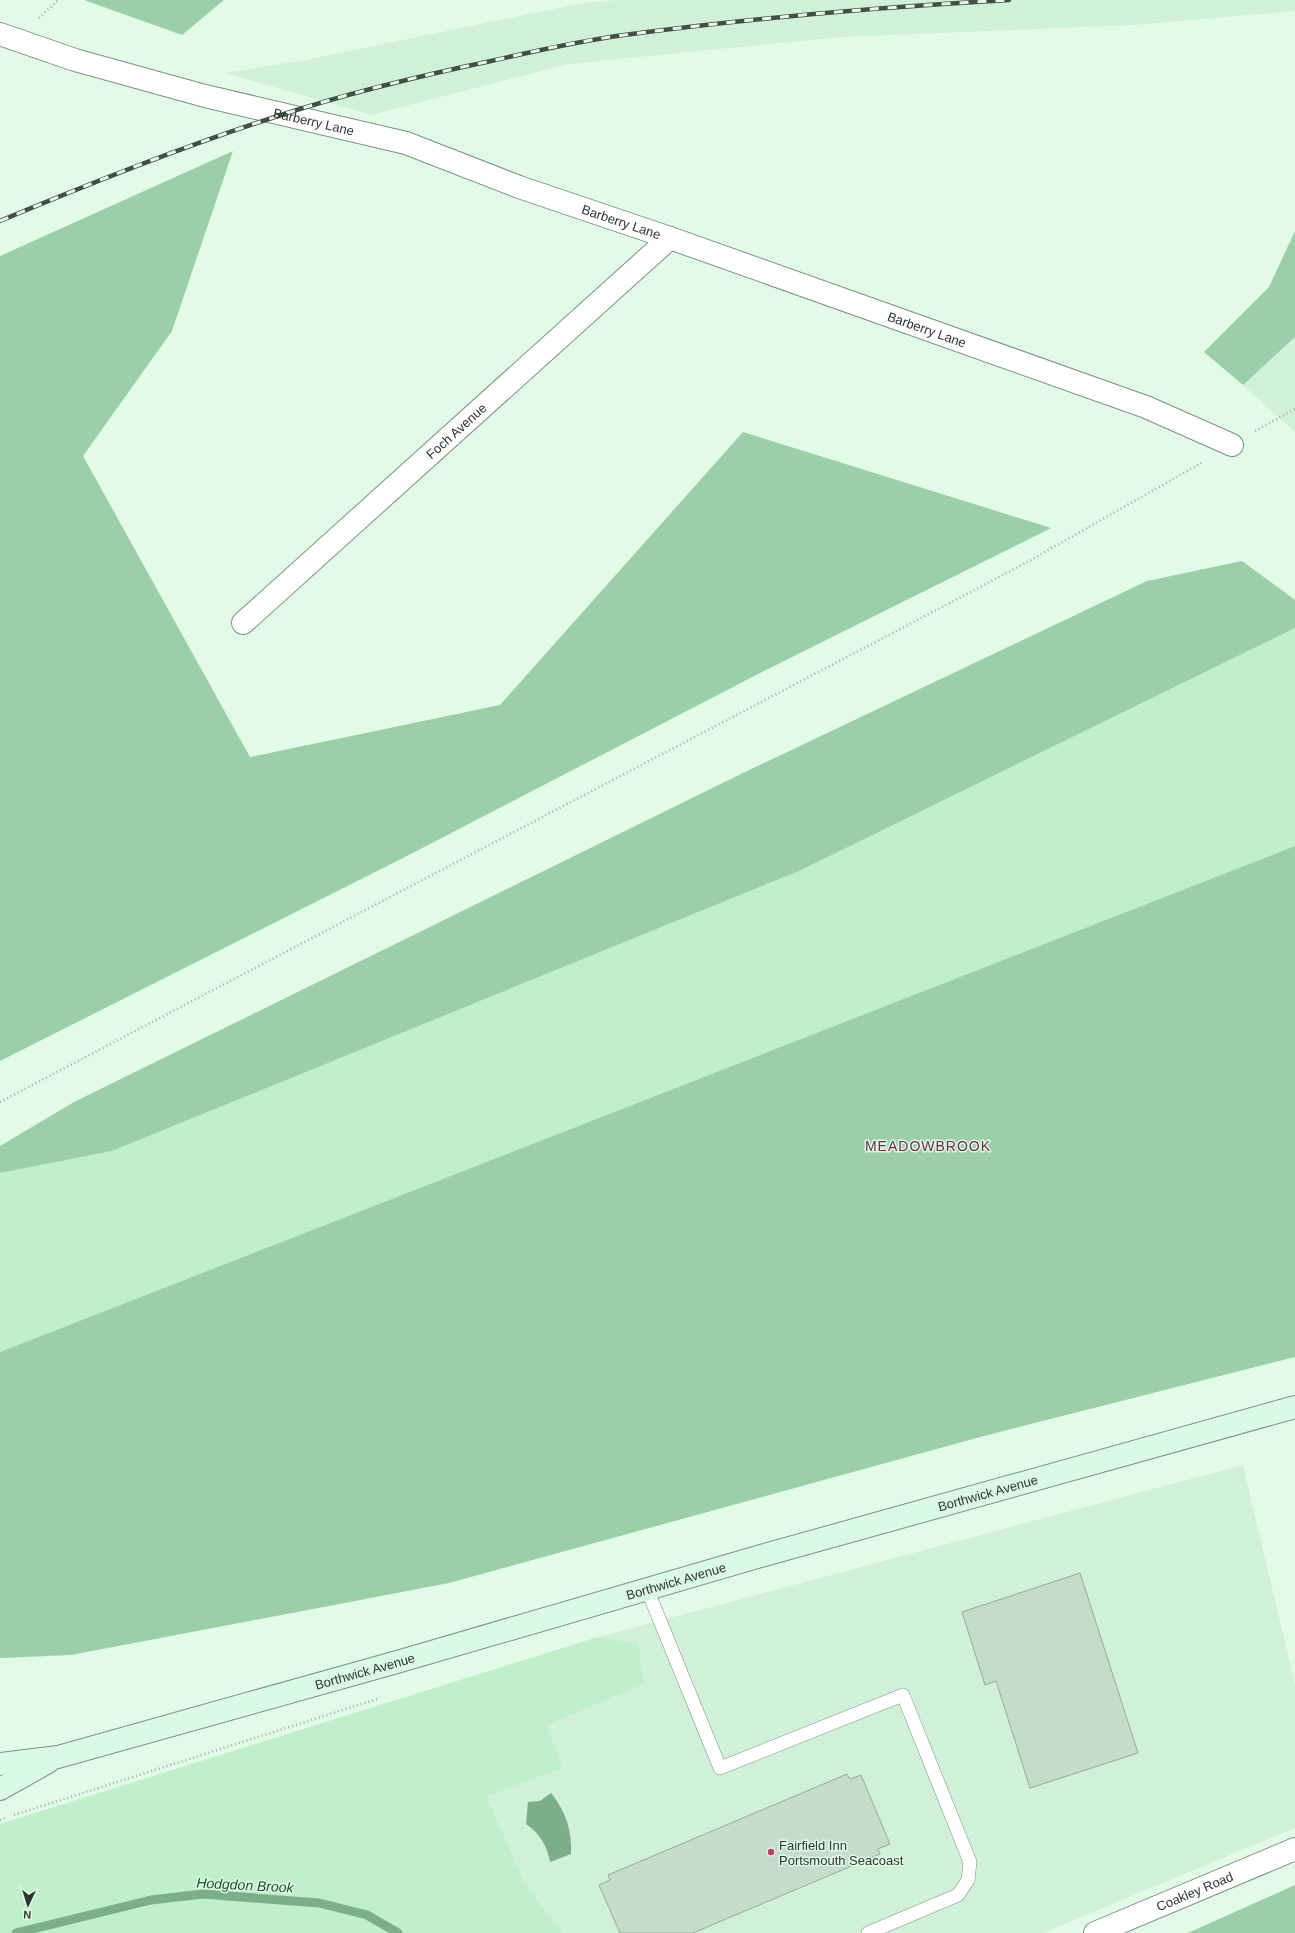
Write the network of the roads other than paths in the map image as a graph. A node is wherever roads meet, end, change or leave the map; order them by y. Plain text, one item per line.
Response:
1 (0, 34) edge
2 (670, 238) junction
3 (1232, 445) road end
4 (242, 623) dead end
5 (1295, 1407) edge
6 (647, 1589) junction
7 (58, 1757) junction
8 (0, 1764) edge
9 (0, 1789) edge
10 (1295, 1848) edge
11 (868, 1933) edge
12 (1095, 1933) edge

1 - 2 street, Barberry Lane
2 - 3 street, Barberry Lane
2 - 4 street, Foch Avenue
5 - 6 street, Borthwick Avenue
6 - 7 street, Borthwick Avenue
6 - 11 lane
7 - 8 street, Borthwick Avenue
7 - 9 street, Borthwick Avenue
10 - 12 street, Coakley Road

